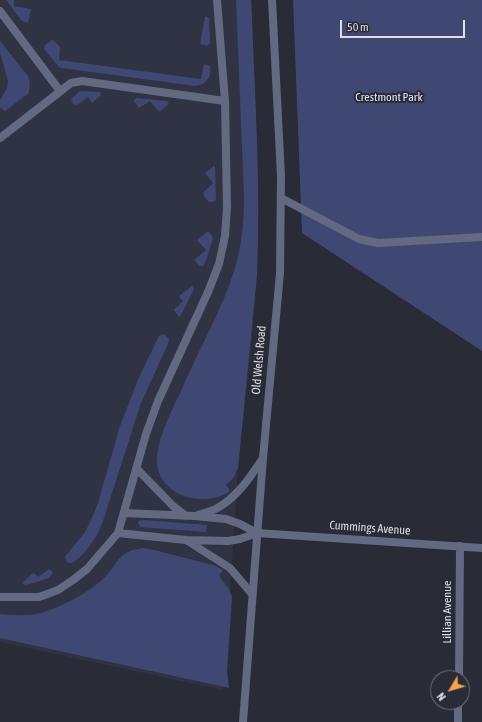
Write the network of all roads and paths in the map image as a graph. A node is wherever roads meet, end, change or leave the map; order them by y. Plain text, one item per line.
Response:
1 (218, 0) edge
2 (272, 0) edge
3 (0, 10) edge
4 (60, 91) junction
5 (225, 101) junction
6 (0, 138) edge
7 (280, 198) junction
8 (482, 237) edge
9 (262, 458) junction
10 (137, 469) junction
11 (124, 513) junction
12 (186, 516) junction
13 (195, 516) junction
14 (118, 533) junction
15 (257, 533) junction
16 (186, 540) junction
17 (460, 546) junction
18 (482, 548) edge
19 (252, 594) junction
20 (0, 597) edge
21 (459, 670) edge
22 (458, 710) edge
23 (243, 722) edge
24 (458, 722) edge

1 - 5 street
2 - 7 street, Old Welsh Road
3 - 4 street
4 - 5 street
4 - 6 street
5 - 10 street
7 - 8 street
7 - 9 street, Old Welsh Road
9 - 13 street
9 - 15 street, Old Welsh Road
10 - 11 street
10 - 12 street
11 - 12 street
11 - 14 street
12 - 13 street
13 - 15 street
14 - 16 street
14 - 20 street
15 - 16 street
15 - 17 street, Cummings Avenue
15 - 19 street, Old Welsh Road
16 - 19 street
17 - 18 street, Cummings Avenue
17 - 21 street, Lillian Avenue
19 - 23 street, Old Welsh Road
22 - 24 street

